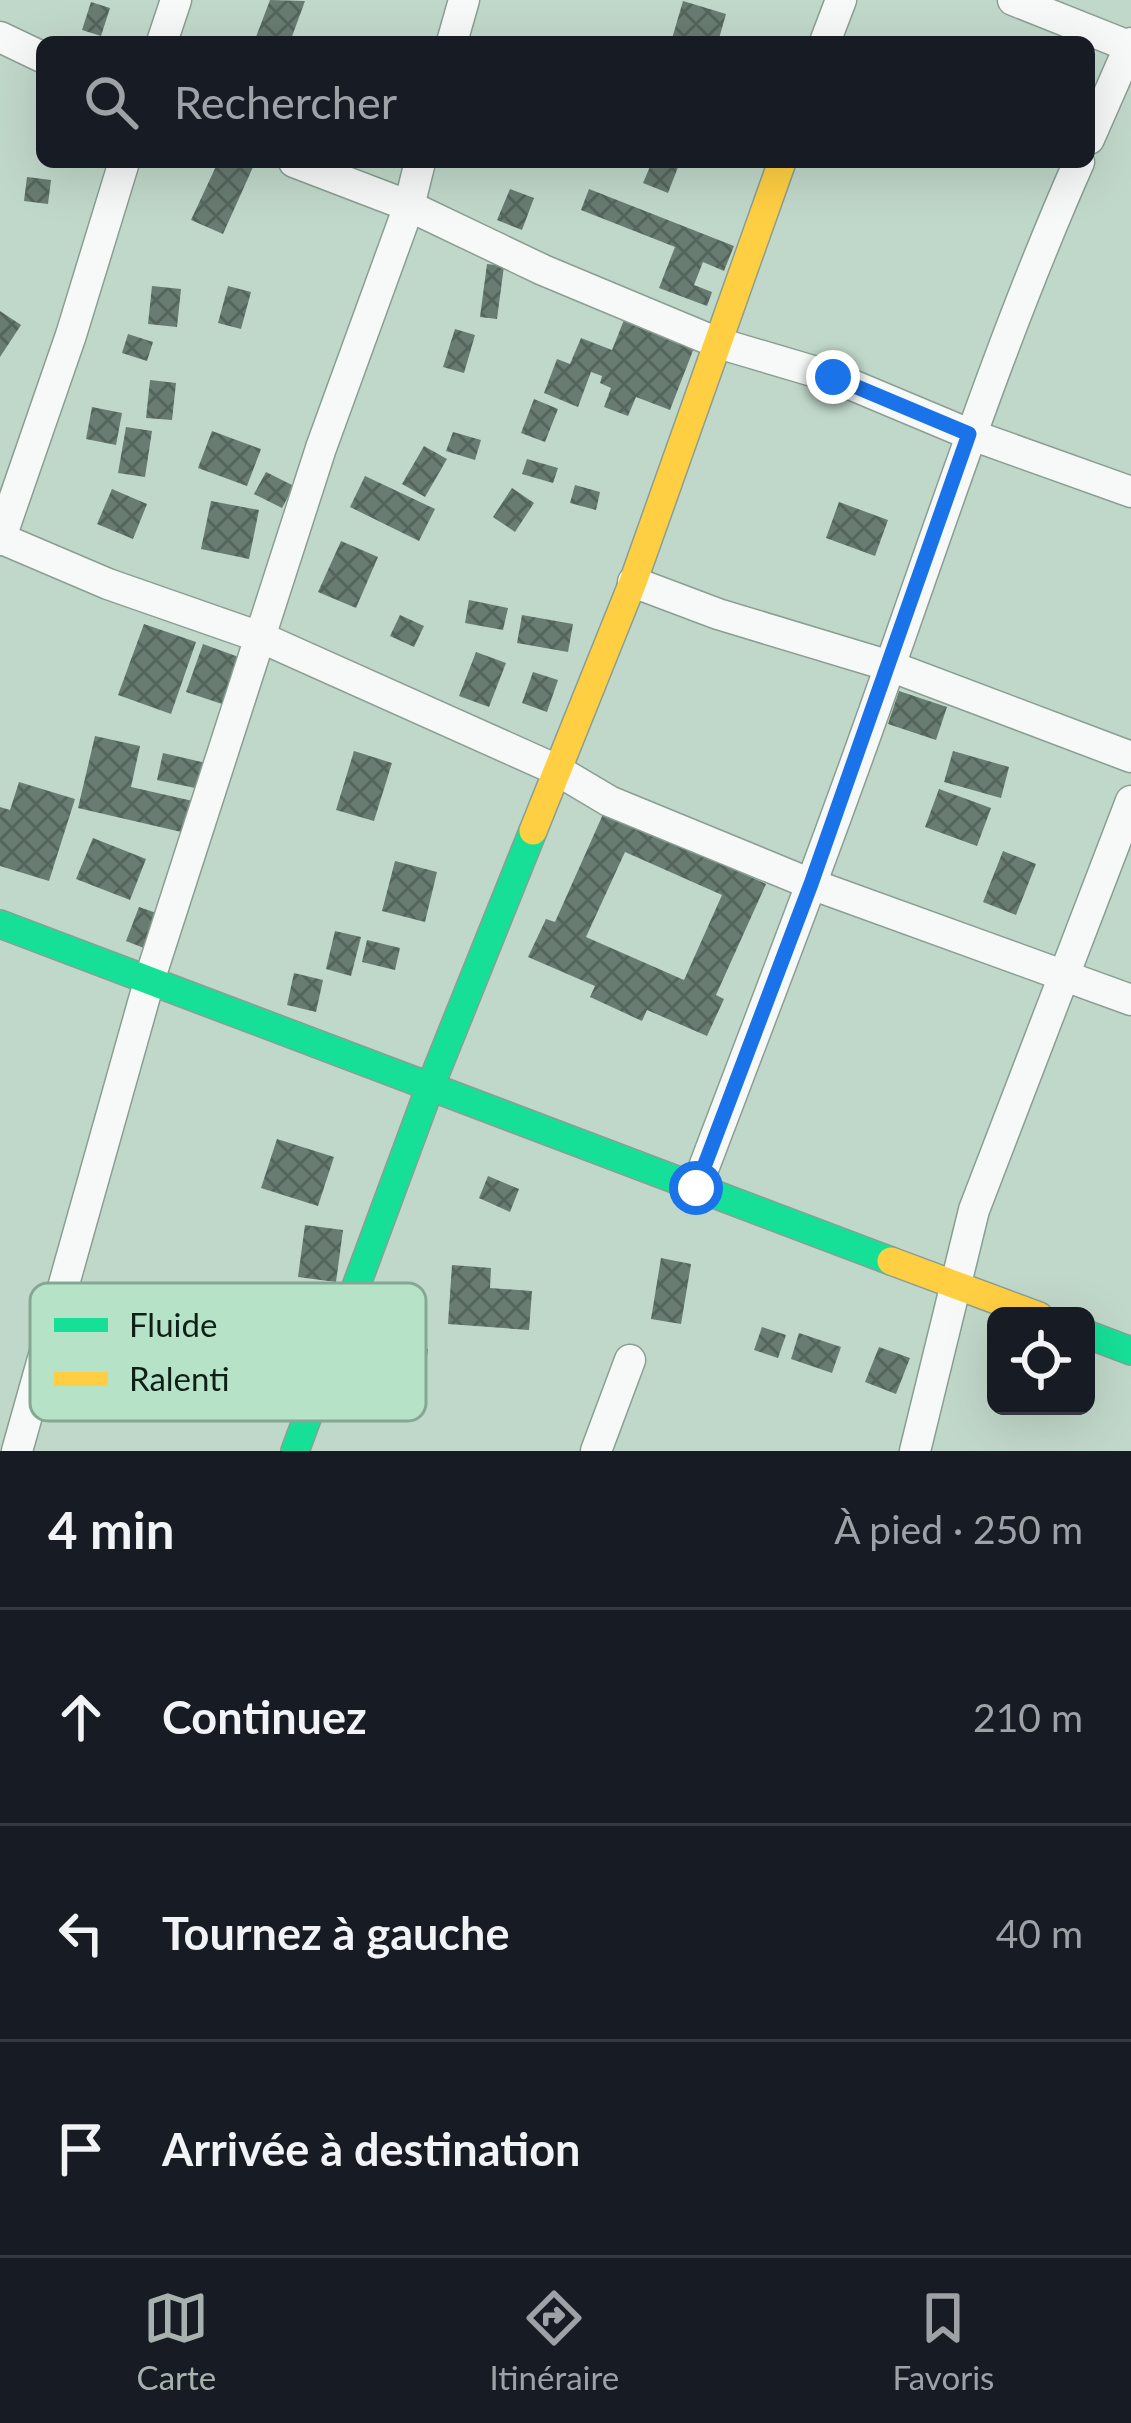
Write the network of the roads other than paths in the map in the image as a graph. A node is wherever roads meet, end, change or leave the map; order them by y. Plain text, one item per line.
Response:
1 (176, 0) edge
2 (464, 0) edge
3 (841, 0) edge
4 (1013, 0) edge
5 (164, 36) edge
6 (454, 36) edge
7 (827, 36) edge
8 (0, 37) edge
9 (1131, 46) edge
10 (36, 53) edge
11 (1095, 126) edge
12 (122, 168) edge
13 (310, 168) edge
14 (419, 168) edge
15 (780, 168) edge
16 (1076, 168) edge
17 (409, 206) junction
18 (718, 343) junction
19 (969, 434) junction
20 (1131, 492) edge
21 (0, 539) edge
22 (633, 582) junction
23 (260, 637) junction
24 (890, 666) junction
25 (1131, 757) edge
26 (557, 770) junction
27 (1131, 801) edge
28 (811, 884) junction
29 (0, 924) edge
30 (1062, 973) junction
31 (150, 978) junction
32 (1131, 1000) edge
33 (430, 1087) junction
34 (696, 1188) junction
35 (64, 1283) edge
36 (357, 1283) edge
37 (954, 1284) junction
38 (1015, 1307) edge
39 (1095, 1337) edge
40 (1131, 1351) edge
41 (630, 1360) dead end
42 (30, 1405) edge
43 (306, 1421) edge
44 (17, 1451) edge
45 (295, 1451) edge
46 (596, 1451) edge
47 (916, 1451) edge

1 - 5 street
2 - 6 street
3 - 7 street
4 - 9 street
8 - 10 street
9 - 11 street
12 - 21 street
13 - 17 street
14 - 17 street
15 - 18 street
16 - 19 street
17 - 18 street
17 - 23 street
18 - 19 street
18 - 22 street
19 - 20 street
19 - 24 street
21 - 23 street
22 - 24 street
22 - 26 street
23 - 26 street
23 - 31 street
24 - 25 street
24 - 28 street
26 - 28 street
26 - 33 street
27 - 30 street
28 - 30 street
28 - 34 street
29 - 31 street
30 - 32 street
30 - 37 street
31 - 33 street
31 - 35 street
33 - 34 street
33 - 36 street
34 - 37 street
37 - 38 street
37 - 47 street
39 - 40 street
41 - 46 street
42 - 44 street
43 - 45 street

